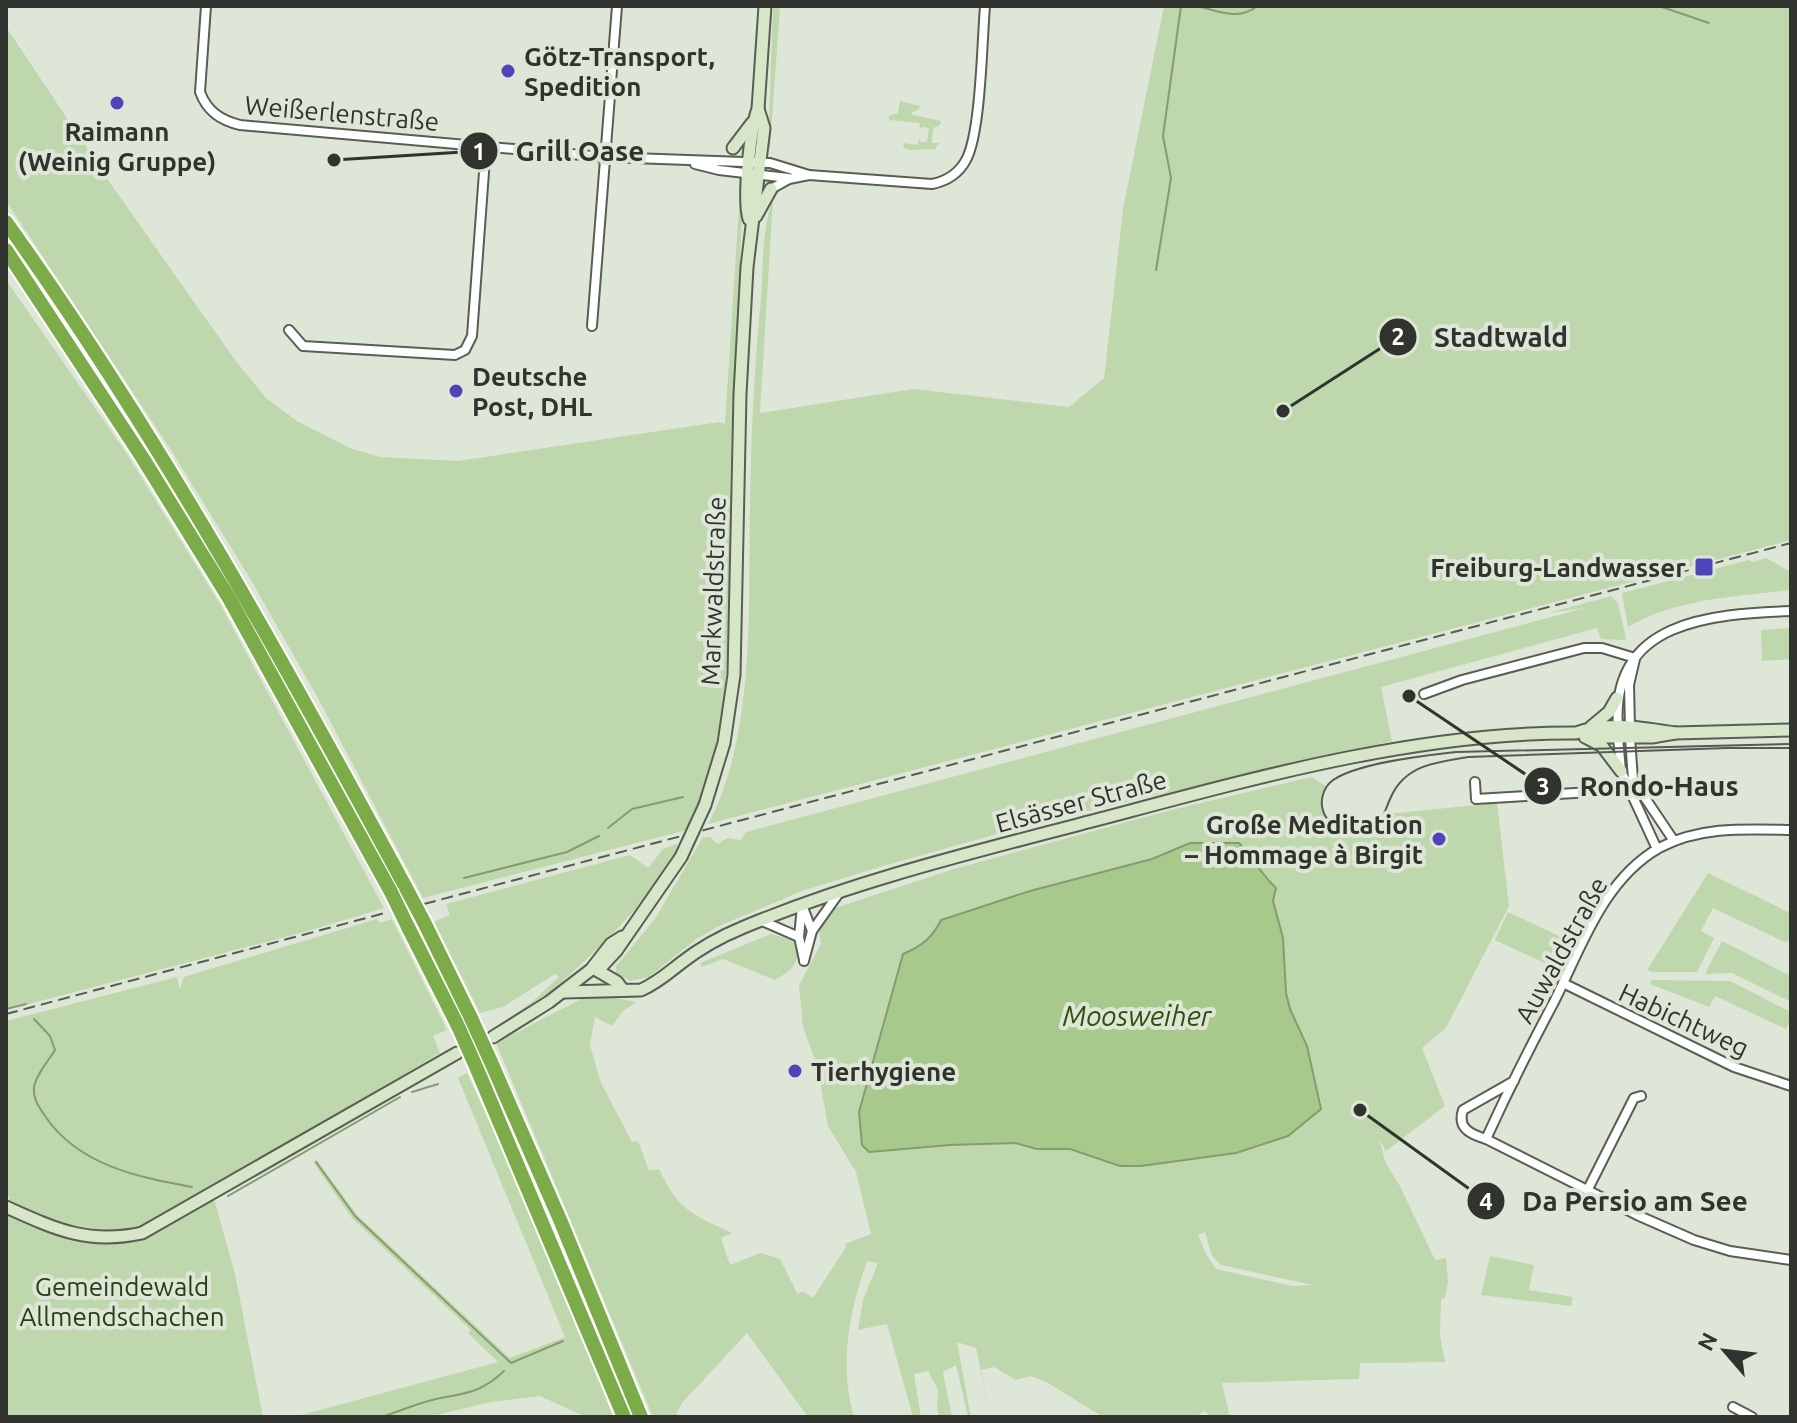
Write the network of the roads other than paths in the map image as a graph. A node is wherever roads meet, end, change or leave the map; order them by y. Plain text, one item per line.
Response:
1 (206, 6) edge
2 (617, 6) edge
3 (765, 6) edge
4 (985, 6) edge
5 (758, 109) junction
6 (753, 123) junction
7 (486, 145) junction
8 (733, 148) joint
9 (605, 157) junction
10 (715, 159) junction
11 (688, 162) junction
12 (754, 168) junction
13 (809, 175) junction
14 (789, 179) junction
15 (771, 189) joint
16 (6, 222) edge
17 (751, 223) junction
18 (6, 250) edge
19 (592, 326) dead end
20 (289, 330) dead end
21 (1791, 611) edge
22 (1635, 658) junction
23 (1424, 694) dead end
24 (1617, 698) junction
25 (1791, 730) edge
26 (1584, 732) junction
27 (1624, 732) junction
28 (1627, 778) junction
29 (1475, 782) dead end
30 (1791, 830) edge
31 (1674, 841) junction
32 (1657, 849) junction
33 (839, 892) junction
34 (802, 905) junction
35 (761, 920) junction
36 (812, 931) junction
37 (799, 937) junction
38 (593, 968) junction
39 (1563, 983) junction
40 (606, 989) junction
41 (623, 990) junction
42 (564, 992) junction
43 (464, 1022) junction
44 (493, 1037) dead end
45 (457, 1053) dead end
46 (1514, 1081) junction
47 (1791, 1086) edge
48 (1641, 1096) dead end
49 (1486, 1139) junction
50 (1588, 1189) junction
51 (6, 1207) edge
52 (1791, 1260) edge
53 (1733, 1407) dead end
54 (624, 1417) edge
55 (641, 1417) edge
56 (1752, 1417) edge

1 - 7 street, Weißerlenstraße
2 - 9 street
3 - 5 main road, Markwaldstraße
4 - 13 street
5 - 6 main road, Markwaldstraße
5 - 12 main road, Markwaldstraße
6 - 8 main road
6 - 12 main road, Markwaldstraße
7 - 9 street, Weißerlenstraße
7 - 20 street
8 - 10 street
9 - 11 street, Weißerlenstraße
9 - 19 street
10 - 11 street, Weißerlenstraße
10 - 12 street, Weißerlenstraße
11 - 12 street, Weißerlenstraße
12 - 13 street
12 - 14 street
12 - 17 main road, Markwaldstraße
13 - 14 street
14 - 15 street
15 - 17 main road
16 - 43 highway, bridge
17 - 38 main road, Markwaldstraße, bridge
18 - 43 highway, bridge
21 - 22 street
22 - 23 street
22 - 24 street
22 - 27 street
24 - 26 main road
24 - 27 street
25 - 27 main road, Elsässer Straße
26 - 27 main road, Elsässer Straße
26 - 28 main road
26 - 33 main road, Elsässer Straße
27 - 28 street
27 - 28 street
28 - 29 street
28 - 31 street
28 - 32 street
30 - 31 street, Auwaldstraße
31 - 32 street, Auwaldstraße
32 - 39 street, Auwaldstraße
33 - 34 main road, Elsässer Straße
33 - 36 street
34 - 35 main road, Elsässer Straße
34 - 36 street
34 - 37 street
35 - 37 street
35 - 41 main road, Elsässer Straße
36 - 37 street
38 - 40 main road
38 - 41 main road
38 - 42 main road, Markwaldstraße
39 - 46 street, Auwaldstraße
39 - 47 street, Habichtweg
40 - 41 main road, Elsässer Straße
40 - 42 main road, Elsässer Straße
42 - 44 main road, Markwaldstraße
43 - 54 highway, bridge
43 - 55 highway, bridge
45 - 51 main road
46 - 49 street, Auwaldstraße
46 - 49 street
48 - 50 street
49 - 50 street
50 - 52 street
53 - 56 street

